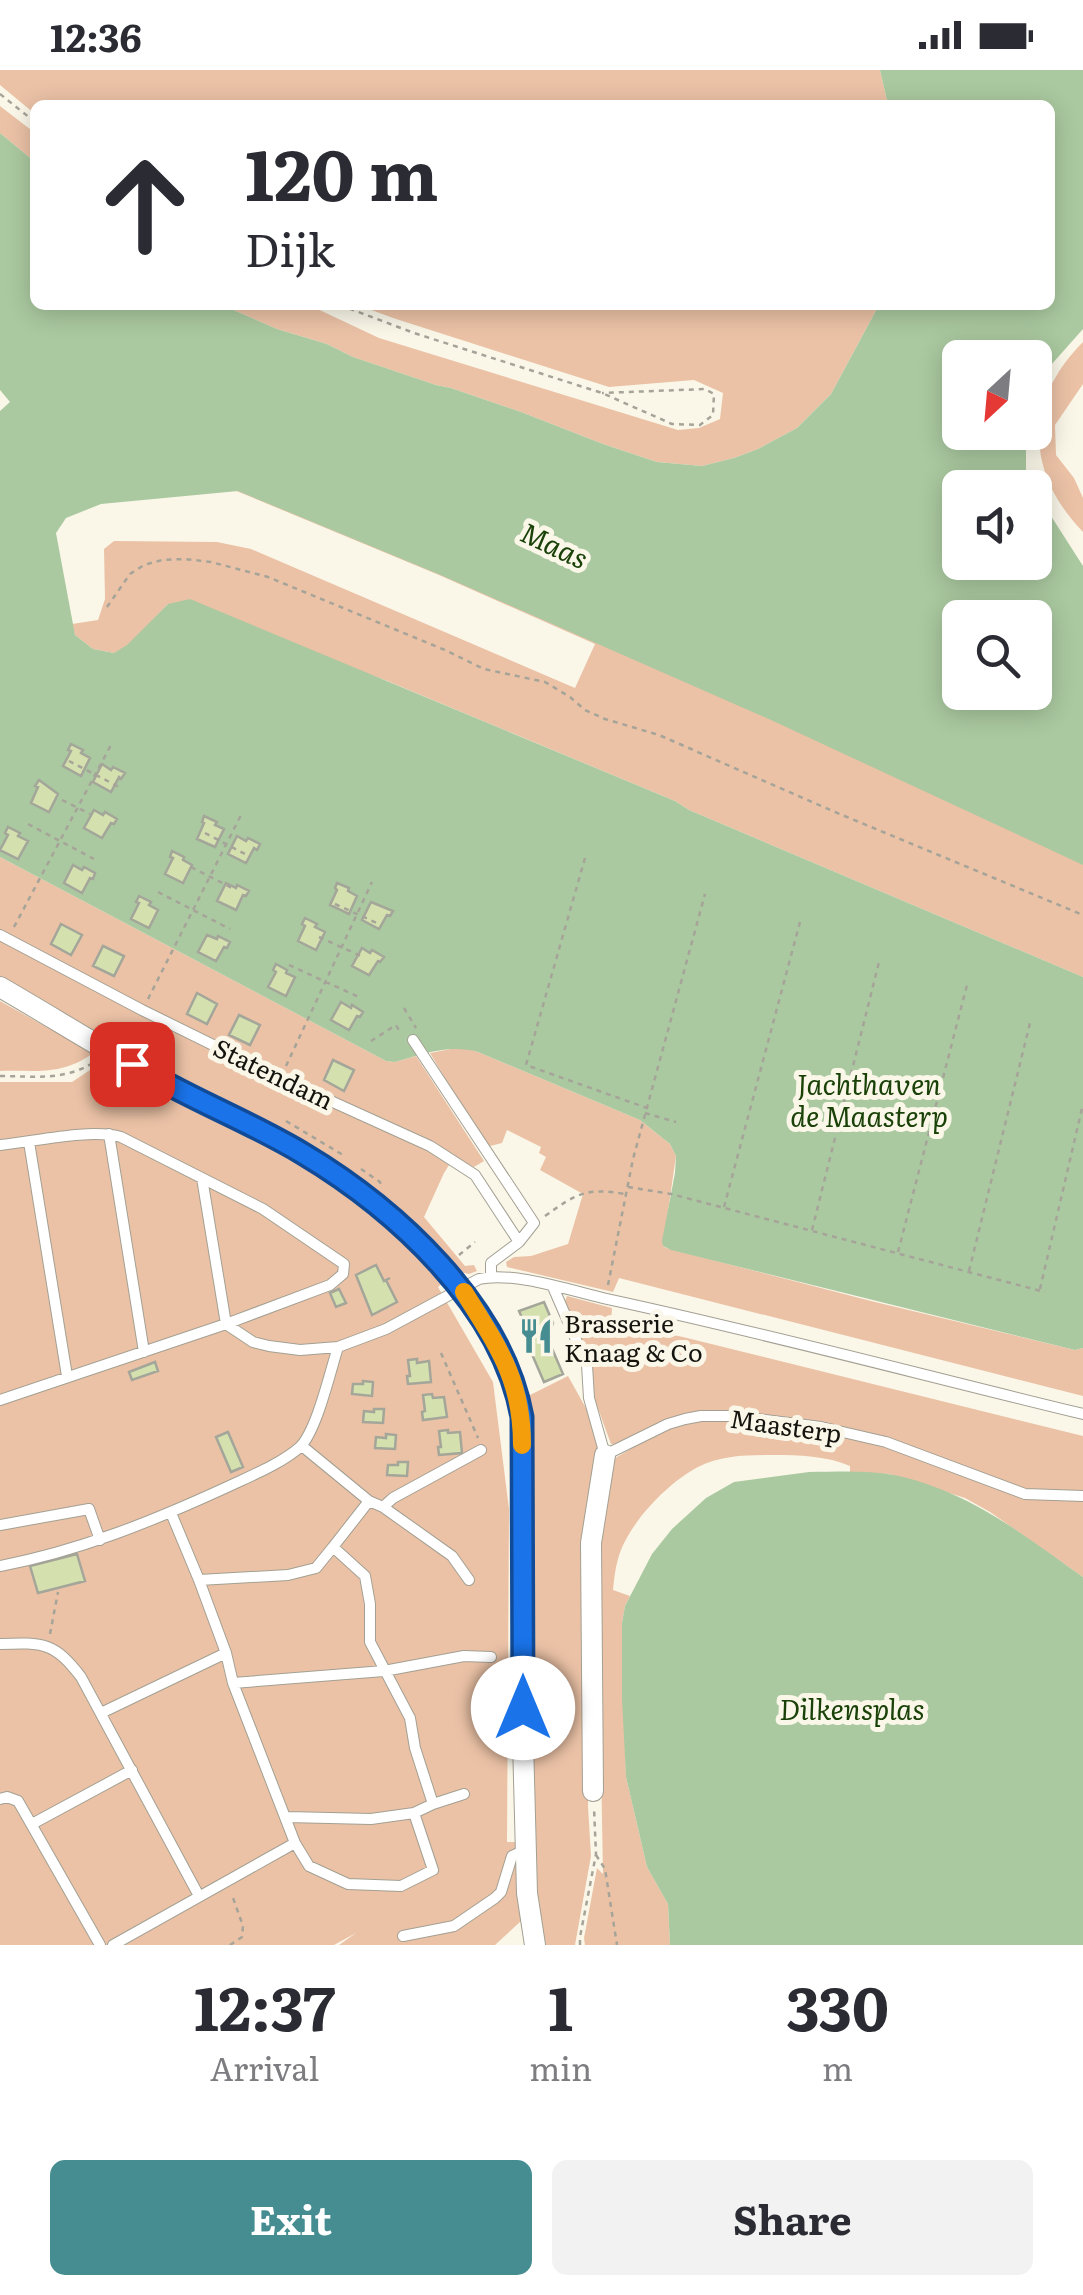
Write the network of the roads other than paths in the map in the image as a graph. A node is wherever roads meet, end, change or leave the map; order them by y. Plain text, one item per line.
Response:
1 (4, 937) edge
2 (0, 987) edge
3 (414, 1040) dead end
4 (109, 1134) junction
5 (28, 1142) junction
6 (0, 1145) edge
7 (202, 1178) junction
8 (520, 1242) junction
9 (491, 1276) junction
10 (552, 1287) junction
11 (461, 1288) junction
12 (226, 1324) junction
13 (338, 1347) junction
14 (144, 1352) junction
15 (68, 1376) junction
16 (0, 1400) edge
17 (1083, 1414) edge
18 (302, 1446) junction
19 (481, 1450) road end
20 (605, 1456) junction
21 (1083, 1496) edge
22 (368, 1501) junction
23 (383, 1508) junction
24 (171, 1513) junction
25 (0, 1524) edge
26 (100, 1540) junction
27 (334, 1547) junction
28 (0, 1566) edge
29 (199, 1580) junction
30 (469, 1580) dead end
31 (0, 1644) edge
32 (226, 1652) junction
33 (491, 1656) dead end
34 (384, 1672) junction
35 (234, 1684) junction
36 (101, 1714) junction
37 (132, 1770) junction
38 (593, 1791) road end
39 (464, 1794) dead end
40 (0, 1799) edge
41 (433, 1804) junction
42 (414, 1812) junction
43 (287, 1817) junction
44 (32, 1824) junction
45 (296, 1843) junction
46 (526, 1849) junction
47 (199, 1896) junction
48 (403, 1936) dead end
49 (100, 1945) edge
50 (113, 1945) edge
51 (535, 1945) edge

1 - 8 lane, Statendam
2 - 11 street
3 - 8 lane
4 - 5 lane
4 - 7 lane
4 - 14 lane
5 - 6 lane
5 - 15 lane
7 - 12 lane
7 - 12 lane
8 - 9 lane
9 - 10 lane
9 - 11 lane
10 - 17 lane
10 - 20 lane
11 - 13 lane
11 - 46 street
12 - 13 lane
12 - 14 lane
13 - 18 lane
14 - 15 lane
15 - 16 lane
18 - 22 lane
18 - 24 lane
19 - 23 lane
20 - 21 lane, Maasterp
20 - 38 street
22 - 23 lane
22 - 27 lane
23 - 30 lane
24 - 26 lane
24 - 29 lane
25 - 26 lane
26 - 28 lane
27 - 29 lane
27 - 34 lane
29 - 32 lane
31 - 36 lane
32 - 35 lane
32 - 36 lane
33 - 34 lane
34 - 35 lane
34 - 41 lane
35 - 43 lane
36 - 37 lane
37 - 44 lane
37 - 47 lane
39 - 41 lane
40 - 44 lane
41 - 42 lane
42 - 43 lane
42 - 45 lane
43 - 45 lane
44 - 49 lane
45 - 47 lane
46 - 48 lane
46 - 51 street
47 - 50 lane

